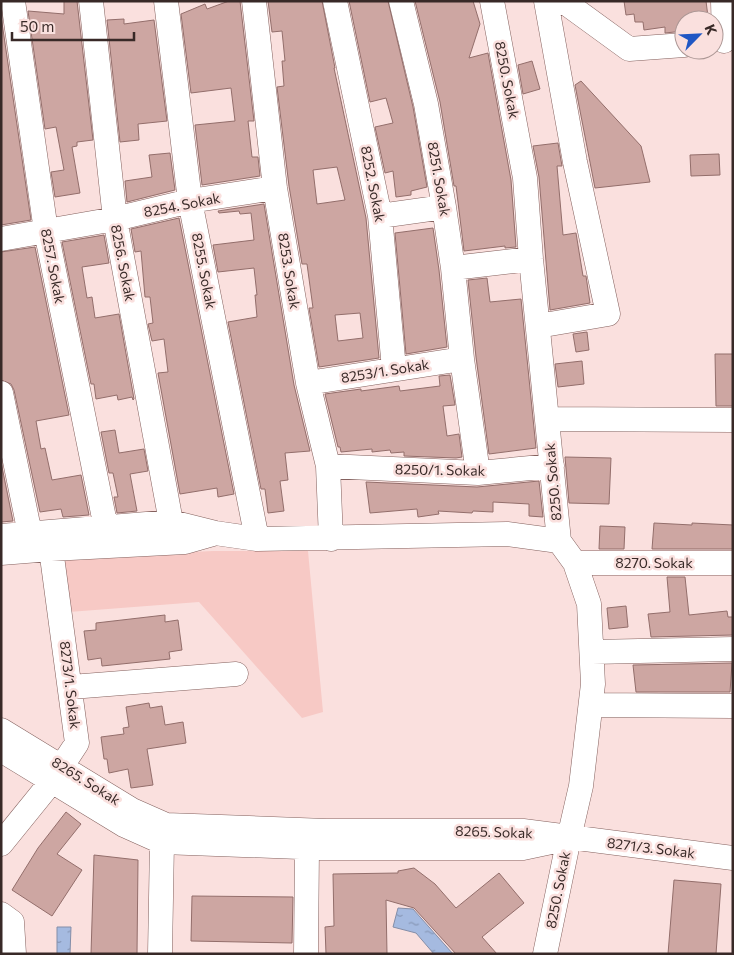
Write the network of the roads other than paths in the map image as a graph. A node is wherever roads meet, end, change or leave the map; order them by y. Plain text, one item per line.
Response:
1 (13, 1) edge
2 (90, 1) edge
3 (166, 1) edge
4 (254, 1) edge
5 (334, 1) edge
6 (402, 1) edge
7 (492, 1) edge
8 (546, 1) edge
9 (563, 1) edge
10 (674, 45) edge
11 (275, 188) junction
12 (190, 201) junction
13 (444, 207) junction
14 (380, 216) junction
15 (115, 219) junction
16 (46, 231) junction
17 (1, 239) edge
18 (530, 259) junction
19 (453, 268) junction
20 (538, 326) junction
21 (462, 359) junction
22 (394, 369) junction
23 (308, 382) junction
24 (1, 393) edge
25 (547, 418) junction
26 (733, 420) edge
27 (328, 466) junction
28 (552, 466) junction
29 (478, 472) junction
30 (171, 522) junction
31 (106, 528) junction
32 (216, 534) junction
33 (1, 536) edge
34 (42, 539) junction
35 (257, 539) junction
36 (331, 539) junction
37 (559, 541) junction
38 (1, 553) edge
39 (575, 563) junction
40 (733, 563) edge
41 (733, 649) edge
42 (592, 652) junction
43 (236, 674) dead end
44 (70, 687) junction
45 (591, 705) junction
46 (733, 706) edge
47 (1, 730) edge
48 (1, 750) edge
49 (57, 774) junction
50 (569, 838) junction
51 (162, 842) junction
52 (1, 844) edge
53 (307, 848) junction
54 (733, 858) edge
55 (1, 914) edge
56 (7, 948) edge
57 (160, 954) edge
58 (306, 954) edge
59 (545, 954) edge

1 - 16 street, 8257. Sokak
2 - 15 street, 8256. Sokak
3 - 12 street, 8255. Sokak
4 - 11 street, 8253. Sokak
5 - 14 street, 8252. Sokak
6 - 13 street, 8251. Sokak
7 - 18 street, 8250. Sokak
8 - 20 street
9 - 10 street
11 - 12 street, 8254. Sokak
11 - 23 street, 8253. Sokak
12 - 15 street, 8254. Sokak
12 - 35 street, 8255. Sokak
13 - 14 street
13 - 19 street, 8251. Sokak
14 - 22 street, 8252. Sokak
15 - 16 street, 8254. Sokak
15 - 30 street, 8256. Sokak
16 - 17 street, 8254. Sokak
16 - 31 street, 8257. Sokak
18 - 19 street
18 - 20 street, 8250. Sokak
19 - 21 street, 8251. Sokak
20 - 25 street, 8250. Sokak
21 - 22 street, 8253/1. Sokak
21 - 29 street, 8251. Sokak
22 - 23 street, 8253/1. Sokak
23 - 27 street, 8253. Sokak
24 - 34 street, 8273/1. Sokak
25 - 26 street
25 - 28 street, 8250. Sokak
27 - 29 street, 8250/1. Sokak
27 - 36 street, 8253. Sokak
28 - 29 street, 8250/1. Sokak
28 - 37 street, 8250. Sokak
30 - 31 street
30 - 32 street
31 - 34 street
32 - 34 street
32 - 35 street
33 - 34 street
34 - 38 street
34 - 44 street, 8273/1. Sokak
35 - 36 street
36 - 37 street
37 - 39 street, 8250. Sokak
39 - 40 street, 8270. Sokak
39 - 42 street, 8250. Sokak
41 - 42 street
42 - 45 street, 8250. Sokak
43 - 44 street
44 - 49 street, 8273/1. Sokak
45 - 46 street
45 - 50 street, 8250. Sokak
47 - 49 street, 8265. Sokak
48 - 49 street, 8265. Sokak
49 - 50 street, 8265. Sokak
49 - 51 street, 8265. Sokak
49 - 52 street, 8273/1. Sokak
50 - 53 street, 8265. Sokak
50 - 54 street, 8271/3. Sokak
50 - 59 street, 8250. Sokak
51 - 53 street, 8265. Sokak
51 - 57 street
53 - 58 street
55 - 56 street

